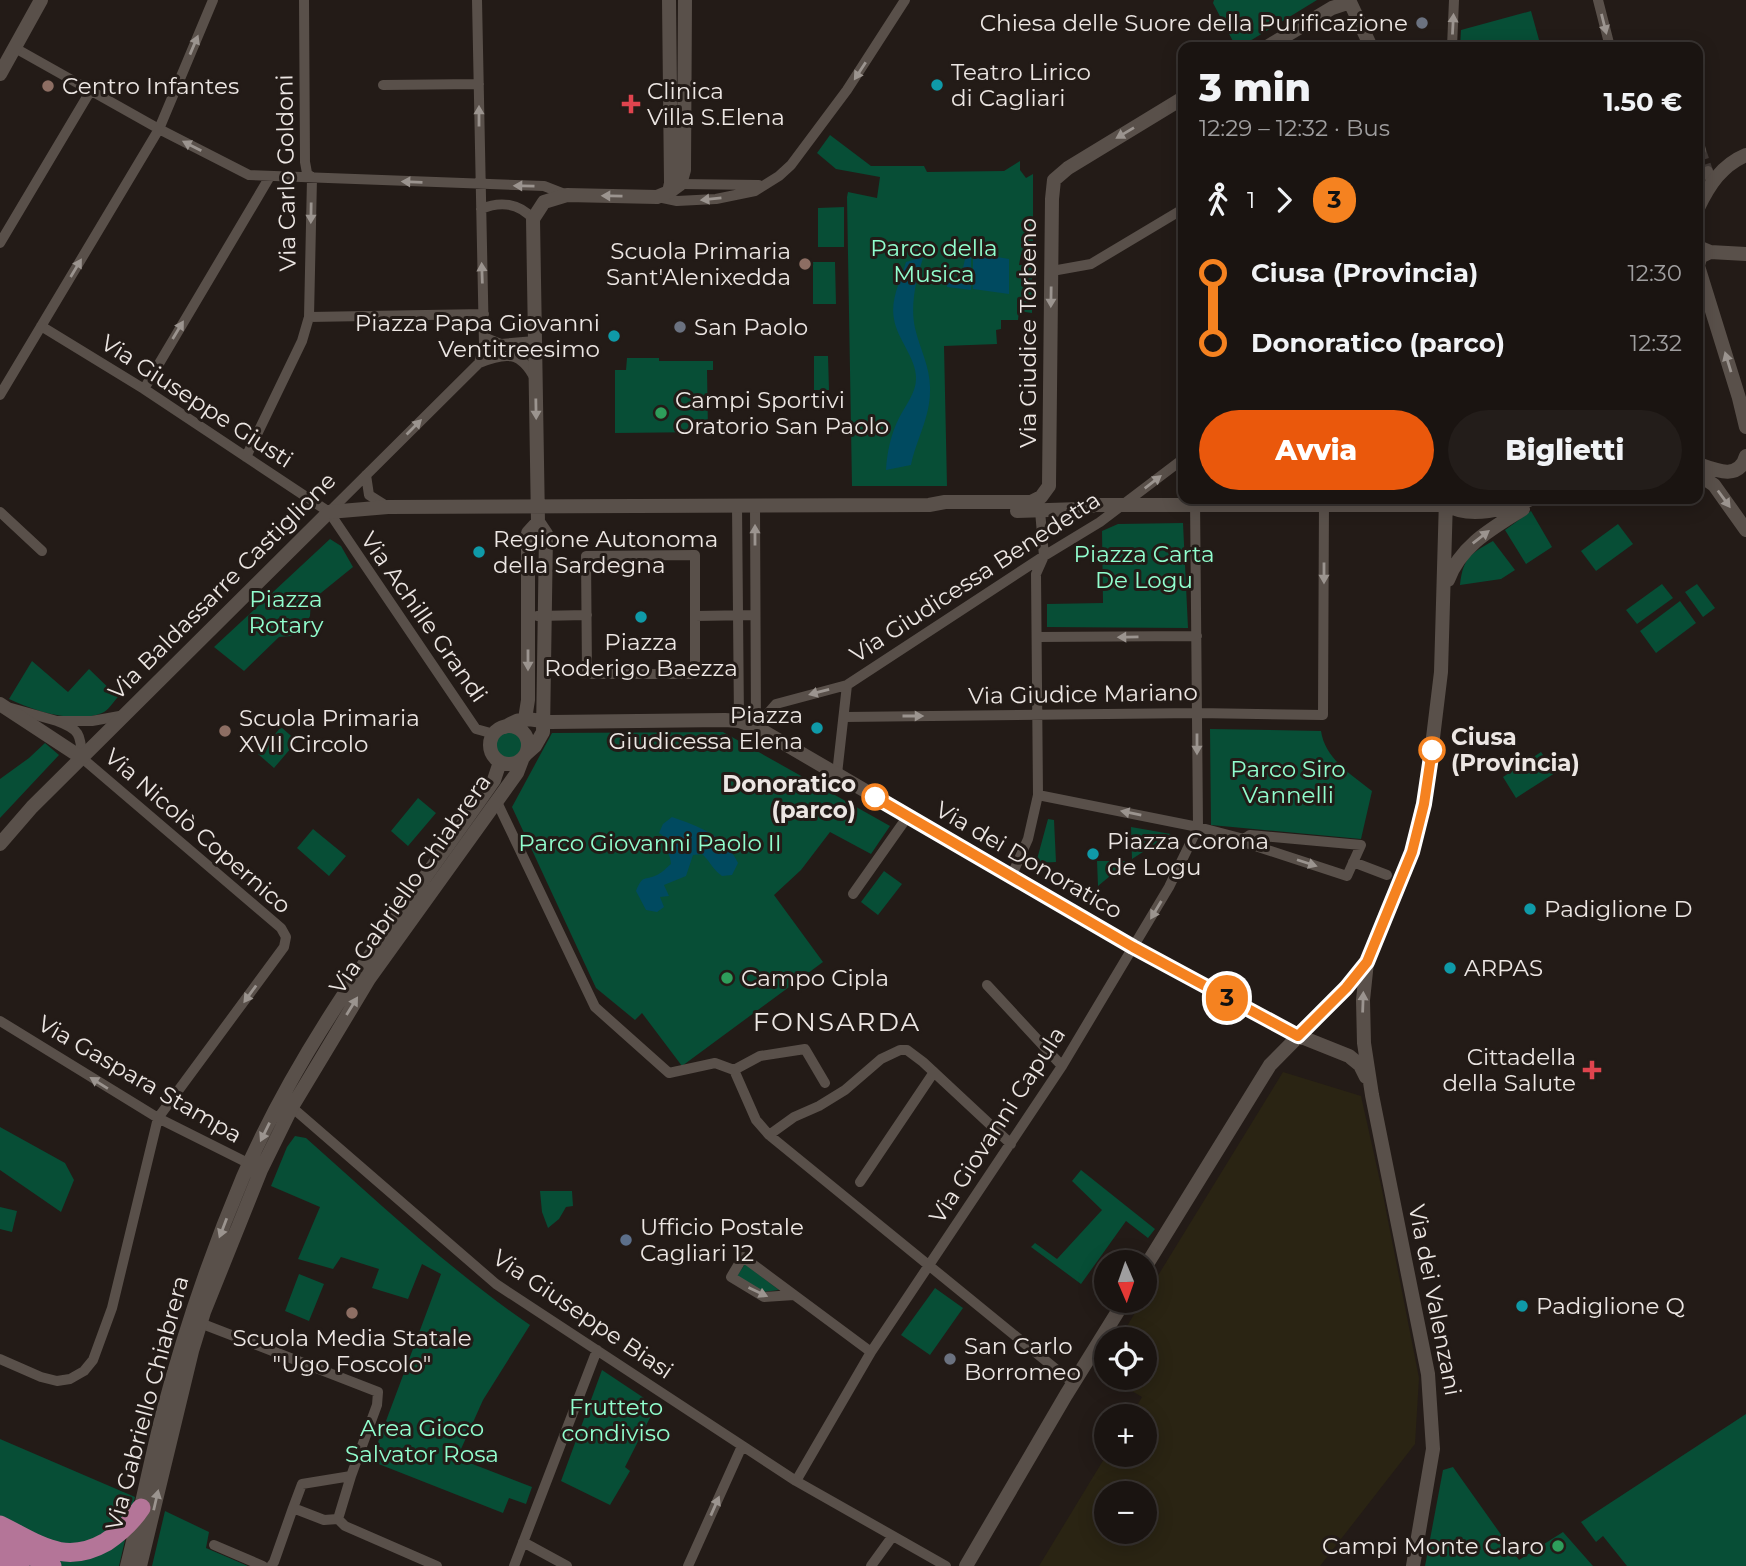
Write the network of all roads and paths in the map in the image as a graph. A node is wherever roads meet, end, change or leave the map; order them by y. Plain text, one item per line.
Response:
1 (41, 0) edge
2 (213, 0) edge
3 (304, 0) edge
4 (477, 0) edge
5 (669, 0) edge
6 (685, 0) edge
7 (895, 0) edge
8 (905, 0) edge
9 (1454, 0) edge
10 (1598, 0) edge
11 (1348, 2) edge
12 (896, 13) junction
13 (1275, 42) edge
14 (1368, 42) edge
15 (1452, 42) edge
16 (1609, 42) edge
17 (15, 48) junction
18 (0, 74) edge
19 (479, 84) junction
20 (383, 85) dead end
21 (91, 90) junction
22 (1178, 101) edge
23 (159, 129) junction
24 (1746, 155) edge
25 (269, 178) junction
26 (312, 178) junction
27 (480, 184) junction
28 (762, 185) junction
29 (669, 191) junction
30 (567, 195) junction
31 (1703, 195) edge
32 (481, 209) junction
33 (1178, 212) edge
34 (533, 219) junction
35 (0, 243) edge
36 (1703, 252) edge
37 (1746, 254) edge
38 (1052, 271) junction
39 (1703, 289) edge
40 (484, 314) junction
41 (309, 317) junction
42 (41, 326) junction
43 (484, 337) junction
44 (535, 341) junction
45 (479, 363) junction
46 (536, 380) junction
47 (144, 389) junction
48 (0, 395) edge
49 (1746, 427) edge
50 (1746, 456) edge
51 (246, 457) junction
52 (1178, 463) edge
53 (1703, 466) edge
54 (366, 475) junction
55 (1703, 477) edge
56 (1049, 486) junction
57 (1178, 503) edge
58 (1195, 504) edge
59 (1324, 504) edge
60 (1448, 504) edge
61 (1450, 504) edge
62 (1519, 504) edge
63 (1529, 504) edge
64 (737, 505) junction
65 (929, 505) junction
66 (1124, 505) junction
67 (538, 506) junction
68 (755, 506) junction
69 (1096, 506) junction
70 (388, 507) junction
71 (1040, 511) junction
72 (0, 512) edge
73 (328, 512) junction
74 (538, 522) junction
75 (1746, 530) edge
76 (42, 551) dead end
77 (1044, 556) junction
78 (738, 569) junction
79 (755, 569) junction
80 (1445, 587) junction
81 (587, 615) junction
82 (738, 615) junction
83 (755, 615) junction
84 (546, 616) junction
85 (695, 616) junction
86 (528, 617) junction
87 (1197, 636) junction
88 (1037, 637) junction
89 (847, 685) junction
90 (756, 701) junction
91 (0, 704) edge
92 (776, 704) junction
93 (1197, 713) junction
94 (125, 715) junction
95 (1038, 715) junction
96 (845, 717) junction
97 (524, 719) junction
98 (57, 721) junction
99 (739, 721) junction
100 (544, 722) junction
101 (756, 726) junction
102 (500, 730) junction
103 (524, 757) junction
104 (82, 758) junction
105 (500, 762) junction
106 (837, 774) junction
107 (1038, 795) junction
108 (496, 800) junction
109 (908, 816) junction
110 (1198, 827) junction
111 (1244, 839) junction
112 (0, 844) edge
113 (1353, 862) junction
114 (1387, 875) dead end
115 (1011, 877) junction
116 (853, 894) dead end
117 (1133, 947) junction
118 (1367, 962) junction
119 (987, 985) dead end
120 (0, 1021) edge
121 (1298, 1036) junction
122 (1062, 1066) junction
123 (734, 1070) junction
124 (934, 1072) junction
125 (825, 1083) dead end
126 (1372, 1095) junction
127 (287, 1103) junction
128 (158, 1118) junction
129 (769, 1135) junction
130 (1011, 1144) junction
131 (255, 1167) junction
132 (860, 1182) dead end
133 (1156, 1250) edge
134 (931, 1266) junction
135 (794, 1295) junction
136 (1117, 1313) edge
137 (200, 1324) junction
138 (597, 1350) junction
139 (871, 1352) junction
140 (0, 1359) edge
141 (1073, 1383) junction
142 (742, 1447) junction
143 (351, 1476) junction
144 (796, 1480) junction
145 (141, 1508) junction
146 (293, 1508) junction
147 (338, 1518) junction
148 (0, 1525) edge
149 (892, 1537) junction
150 (0, 1540) edge
151 (523, 1542) junction
152 (214, 1545) dead end
153 (0, 1556) edge
154 (50, 1557) edge
155 (20, 1566) edge
156 (127, 1566) edge
157 (140, 1566) edge
158 (263, 1566) edge
159 (271, 1566) edge
160 (437, 1566) edge
161 (514, 1566) edge
162 (567, 1566) edge
163 (688, 1566) edge
164 (871, 1566) edge
165 (946, 1566) edge
166 (966, 1566) edge
167 (1413, 1566) edge

1 - 17 street
23 -> 2 street
3 - 26 street, Via Carlo Goldoni
4 - 19 street
5 - 29 street
6 - 29 street
7 - 12 street
8 - 12 street
15 -> 9 street
10 -> 16 street
11 - 13 street
11 - 14 street
12 -> 28 street
17 - 18 street
17 - 21 street
19 - 20 street
27 -> 19 street
21 - 23 street
21 - 35 street
22 -> 38 street, Via Giudice Torbeno
25 -> 23 street
42 -> 23 street
24 - 31 street
25 - 26 street
47 -> 25 street
27 -> 26 street
26 -> 41 street, Via Carlo Goldoni
30 -> 27 street
27 - 32 street
28 - 29 street
28 -> 29 street
29 -> 30 street
30 - 34 street
32 - 34 street
40 -> 32 street
33 - 38 street
34 - 44 street
36 - 37 street
38 -> 56 street, Via Giudice Torbeno
49 -> 39 street
40 - 41 street
40 - 43 street
41 - 51 street, Via Carlo Goldoni
42 - 47 street, Via Giuseppe Giusti
42 - 48 street
43 - 44 street
43 - 45 street
44 - 46 street
45 - 46 street
54 -> 45 street, Via Baldassarre Castiglione
46 -> 67 street
47 - 51 street, Via Giuseppe Giusti
50 - 53 street
51 - 73 street, Via Giuseppe Giusti
66 -> 52 street, Via Giudicessa Benedetta
54 - 70 street
54 - 73 street, Via Baldassarre Castiglione
55 -> 75 street
56 - 65 street
56 - 69 street
57 - 66 street
58 - 87 street
59 -> 93 street, Via Giudice Mariano
60 - 80 street
61 - 62 street
80 -> 63 street
64 - 67 street
64 - 68 street
64 - 78 street
65 - 68 street
65 - 71 street
66 - 69 street
66 - 77 street, Via Giudicessa Benedetta
67 - 70 street
67 - 74 street
79 -> 68 street
69 - 71 street
70 - 73 street
71 - 77 street
72 - 76 street
73 - 94 street, Via Baldassarre Castiglione
73 - 102 street, Via Achille Grandi
74 - 84 street
74 - 86 street
77 - 88 street
77 - 89 street, Via Giudicessa Benedetta
78 - 79 street
78 - 82 street
79 - 83 street
80 - 118 street
81 - 84 street
81 - 85 street
81 - 85 street
82 - 83 street
82 - 85 street
82 - 99 street
83 - 90 street
84 - 86 street
84 - 100 street
86 -> 97 street
87 -> 88 street
87 - 93 street
88 - 95 street
89 -> 92 street, Via Giudicessa Benedetta
89 - 96 street
90 - 92 street, Via Giudicessa Benedetta
90 - 101 street
91 - 98 street
91 - 104 street
92 - 101 street
93 - 95 street, Via Giudice Mariano
93 -> 110 street
94 - 98 street
94 - 104 street, Via Baldassarre Castiglione
96 -> 95 street, Via Giudice Mariano
95 - 107 street
96 - 106 street
97 - 100 street, Via dei Donoratico
97 - 102 street
98 - 104 street
99 - 100 street, Via dei Donoratico
99 - 101 street, Via dei Donoratico
100 - 103 street, Via Gabriello Chiabrera
101 - 106 street, Via dei Donoratico
102 - 103 street
102 - 105 street
103 - 105 street
103 - 108 street, Via Gabriello Chiabrera
104 - 112 street, Via Baldassarre Castiglione
104 -> 128 street, Via Nicolò Copernico
105 - 127 street, Via Gabriello Chiabrera
106 - 109 street, Via dei Donoratico
110 -> 107 street
107 - 115 street
108 - 123 street
127 -> 108 street, Via Gabriello Chiabrera
109 - 115 street, Via dei Donoratico
109 - 116 street
110 - 111 street
110 -> 117 street, Via Giovanni Capula
111 -> 113 street
111 - 113 street
113 - 114 street
115 - 117 street, Via dei Donoratico
117 - 121 street, Via dei Donoratico
117 - 122 street, Via Giovanni Capula
118 - 121 street
126 -> 118 street, Via dei Valenzani
119 - 122 street
128 -> 120 street, Via Gaspara Stampa
121 - 126 street, Via dei Donoratico
121 - 133 street
122 - 130 street, Via Giovanni Capula
123 - 125 street
123 - 129 street
124 - 129 street
124 - 130 street
124 - 132 street
126 - 167 street, Via dei Valenzani
127 - 131 street, Via Gabriello Chiabrera
127 - 138 street, Via Giuseppe Biasi
128 - 131 street, Via Gaspara Stampa
128 - 140 street
129 - 134 street
130 - 134 street, Via Giovanni Capula
131 - 137 street, Via Gabriello Chiabrera
131 -> 145 street, Via Gabriello Chiabrera
134 - 139 street, Via Giovanni Capula
134 - 141 street
135 -> 135 street
135 - 139 street
136 - 141 street
137 - 143 street
157 -> 137 street, Via Gabriello Chiabrera
138 - 142 street, Via Giuseppe Biasi
138 - 151 street
139 - 144 street, Via Giovanni Capula
141 - 166 street
142 - 144 street, Via Giuseppe Biasi
163 -> 142 street
143 - 146 street
143 - 147 street
144 - 149 street, Via Giuseppe Biasi
145 - 154 highway
145 - 156 street, Via Gabriello Chiabrera
146 - 147 street
146 - 159 street
147 - 160 street
148 - 154 highway
149 - 164 street
149 - 165 street, Via Giuseppe Biasi
150 - 154 highway
151 - 161 street
151 - 162 street
152 - 158 street
153 - 155 highway

